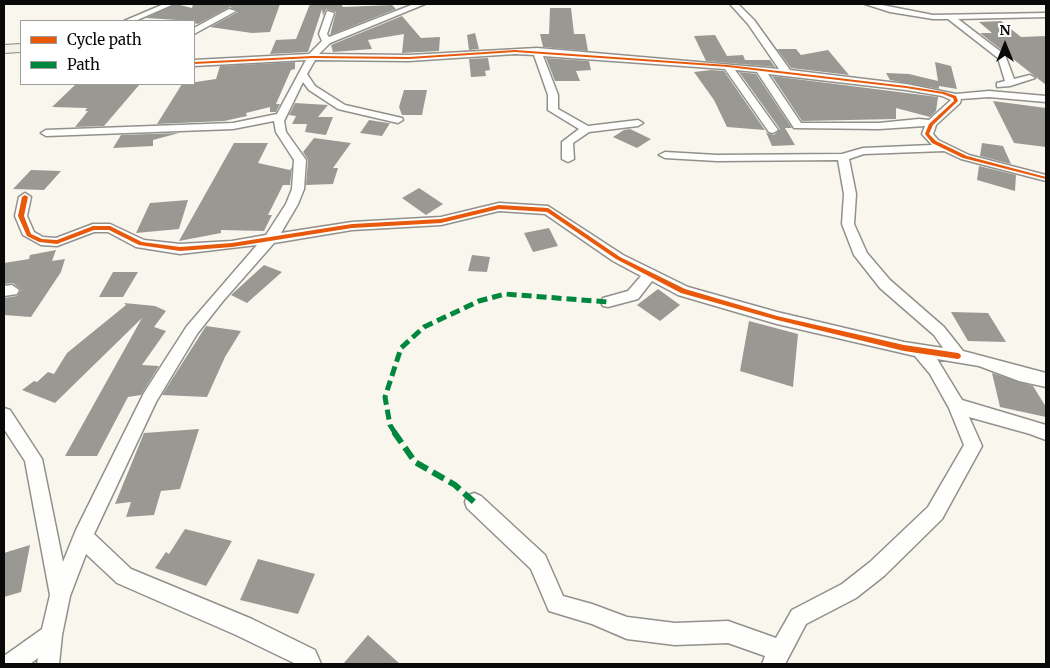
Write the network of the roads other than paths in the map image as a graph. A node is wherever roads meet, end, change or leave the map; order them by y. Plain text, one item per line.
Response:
1 (170, 4) edge
2 (421, 4) edge
3 (734, 4) edge
4 (869, 4) edge
5 (390, 6) dead end
6 (232, 11) dead end
7 (402, 12) junction
8 (330, 13) dead end
9 (1046, 15) edge
10 (950, 17) junction
11 (130, 20) edge
12 (195, 30) edge
13 (327, 41) junction
14 (20, 48) edge
15 (4, 49) edge
16 (537, 51) junction
17 (312, 57) junction
18 (195, 63) edge
19 (728, 66) junction
20 (760, 70) junction
21 (786, 72) junction
22 (302, 74) junction
23 (1030, 78) dead end
24 (1010, 83) junction
25 (989, 94) junction
26 (955, 97) junction
27 (1046, 99) edge
28 (281, 116) junction
29 (398, 120) dead end
30 (638, 123) dead end
31 (930, 124) junction
32 (586, 129) junction
33 (772, 130) dead end
34 (46, 133) dead end
35 (943, 148) junction
36 (665, 155) dead end
37 (843, 157) junction
38 (568, 159) dead end
39 (1046, 178) edge
40 (25, 197) dead end
41 (271, 238) junction
42 (650, 274) junction
43 (608, 302) dead end
44 (919, 350) junction
45 (958, 356) junction
46 (1046, 380) edge
47 (956, 406) junction
48 (4, 415) edge
49 (1046, 433) edge
50 (474, 502) dead end
51 (83, 538) junction
52 (60, 596) junction
53 (51, 635) junction
54 (778, 658) edge
55 (12, 664) edge
56 (48, 664) edge
57 (310, 664) edge

1 - 11 street
2 - 7 street
3 - 21 street
4 - 10 street
5 - 7 street
6 - 12 street
7 - 13 street
8 - 13 street
9 - 10 street
10 - 24 street
13 - 17 street
14 - 15 street
16 - 17 street
16 - 19 street
16 - 32 street
17 - 18 street
17 - 22 street
19 - 20 street
19 - 33 street
20 - 21 street
20 - 31 street
21 - 26 street
22 - 28 street
22 - 29 street
23 - 24 street
24 - 25 street
25 - 26 street
25 - 27 street
26 - 31 street
28 - 34 street
28 - 41 street
30 - 32 street
31 - 35 street
32 - 38 street
35 - 37 street
35 - 39 street
36 - 37 street
37 - 45 street
40 - 41 street
41 - 42 street
41 - 51 street
42 - 43 street
42 - 44 street
44 - 45 street
44 - 47 street
45 - 46 street
47 - 49 street
47 - 54 street
48 - 52 street
50 - 54 street
51 - 52 street
51 - 57 street
52 - 53 street
53 - 55 street
53 - 56 street

